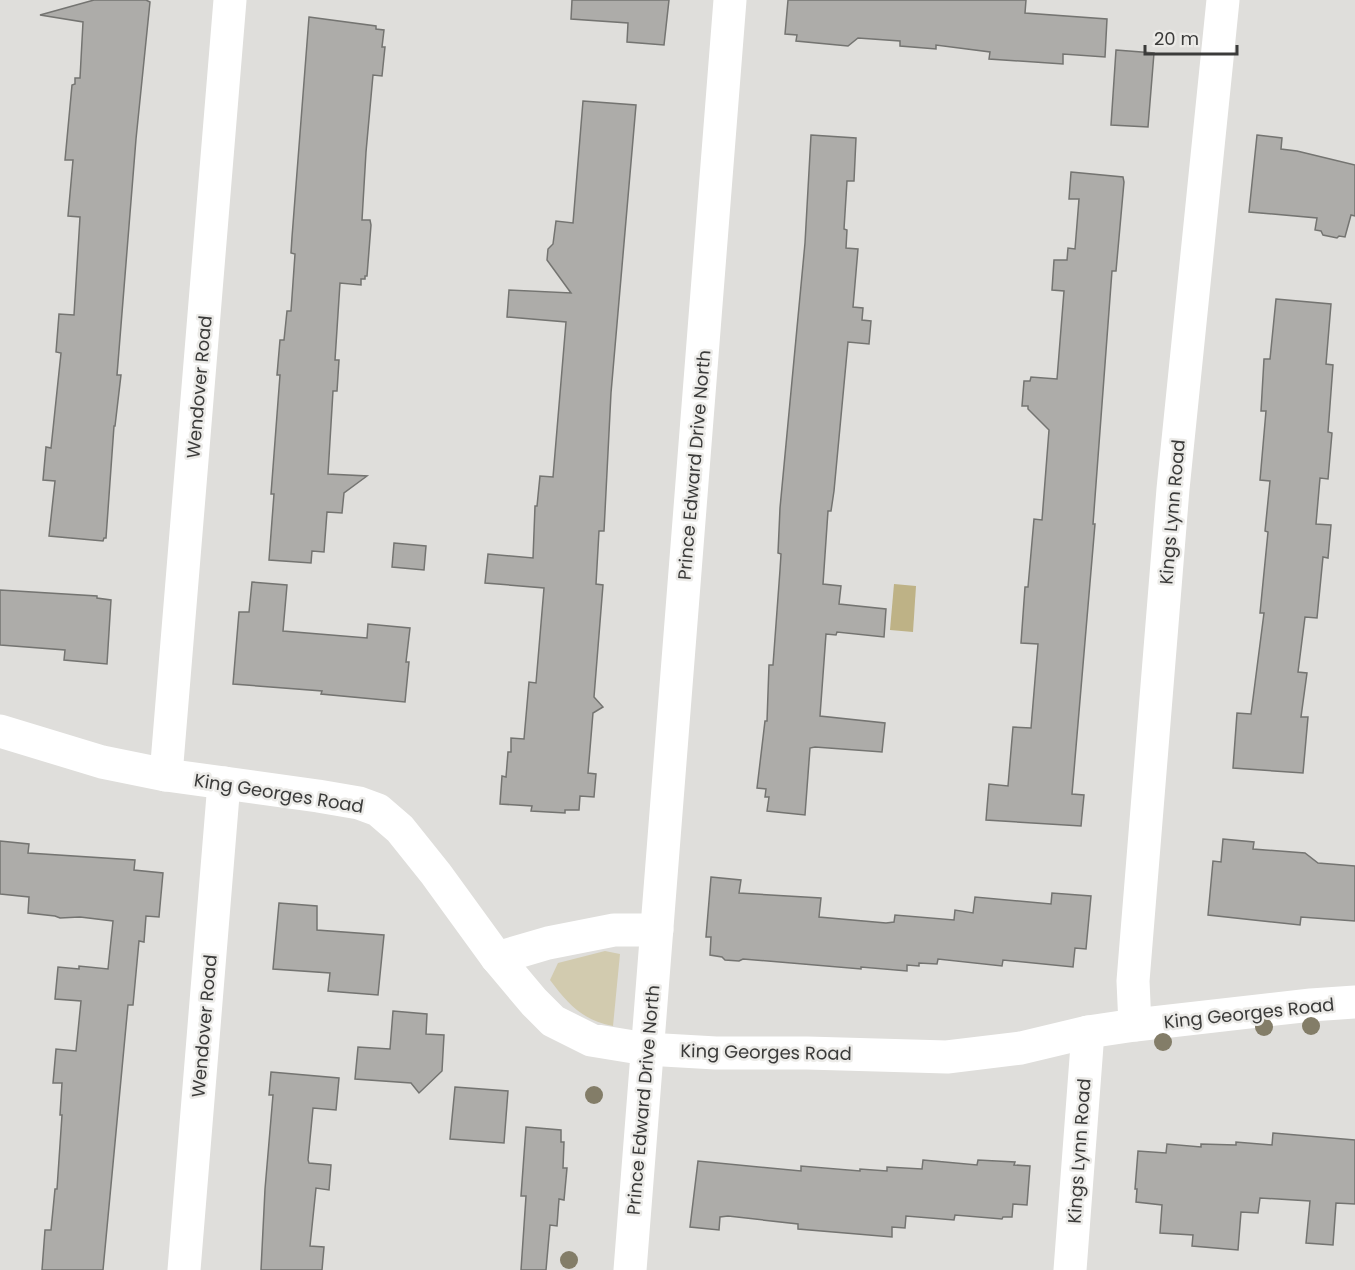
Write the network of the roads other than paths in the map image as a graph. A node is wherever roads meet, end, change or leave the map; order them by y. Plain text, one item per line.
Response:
1 (230, 0) edge
2 (730, 0) edge
3 (1223, 0) edge
4 (0, 731) edge
5 (166, 775) junction
6 (224, 783) junction
7 (657, 930) junction
8 (497, 958) junction
9 (1355, 1002) edge
10 (1135, 1025) junction
11 (1088, 1032) junction
12 (646, 1049) junction
13 (184, 1270) edge
14 (630, 1270) edge
15 (1070, 1270) edge

1 - 5 street, Wendover Road
2 - 7 street, Prince Edward Drive North
3 - 10 street, Kings Lynn Road
4 - 5 street, King Georges Road
5 - 6 street, King Georges Road
6 - 8 street, King Georges Road
6 - 13 street, Wendover Road
7 - 8 street
7 - 12 street, Prince Edward Drive North
8 - 12 street, King Georges Road
9 - 10 street, King Georges Road
10 - 11 street, King Georges Road
11 - 12 street, King Georges Road
11 - 15 street, Kings Lynn Road
12 - 14 street, Prince Edward Drive North

